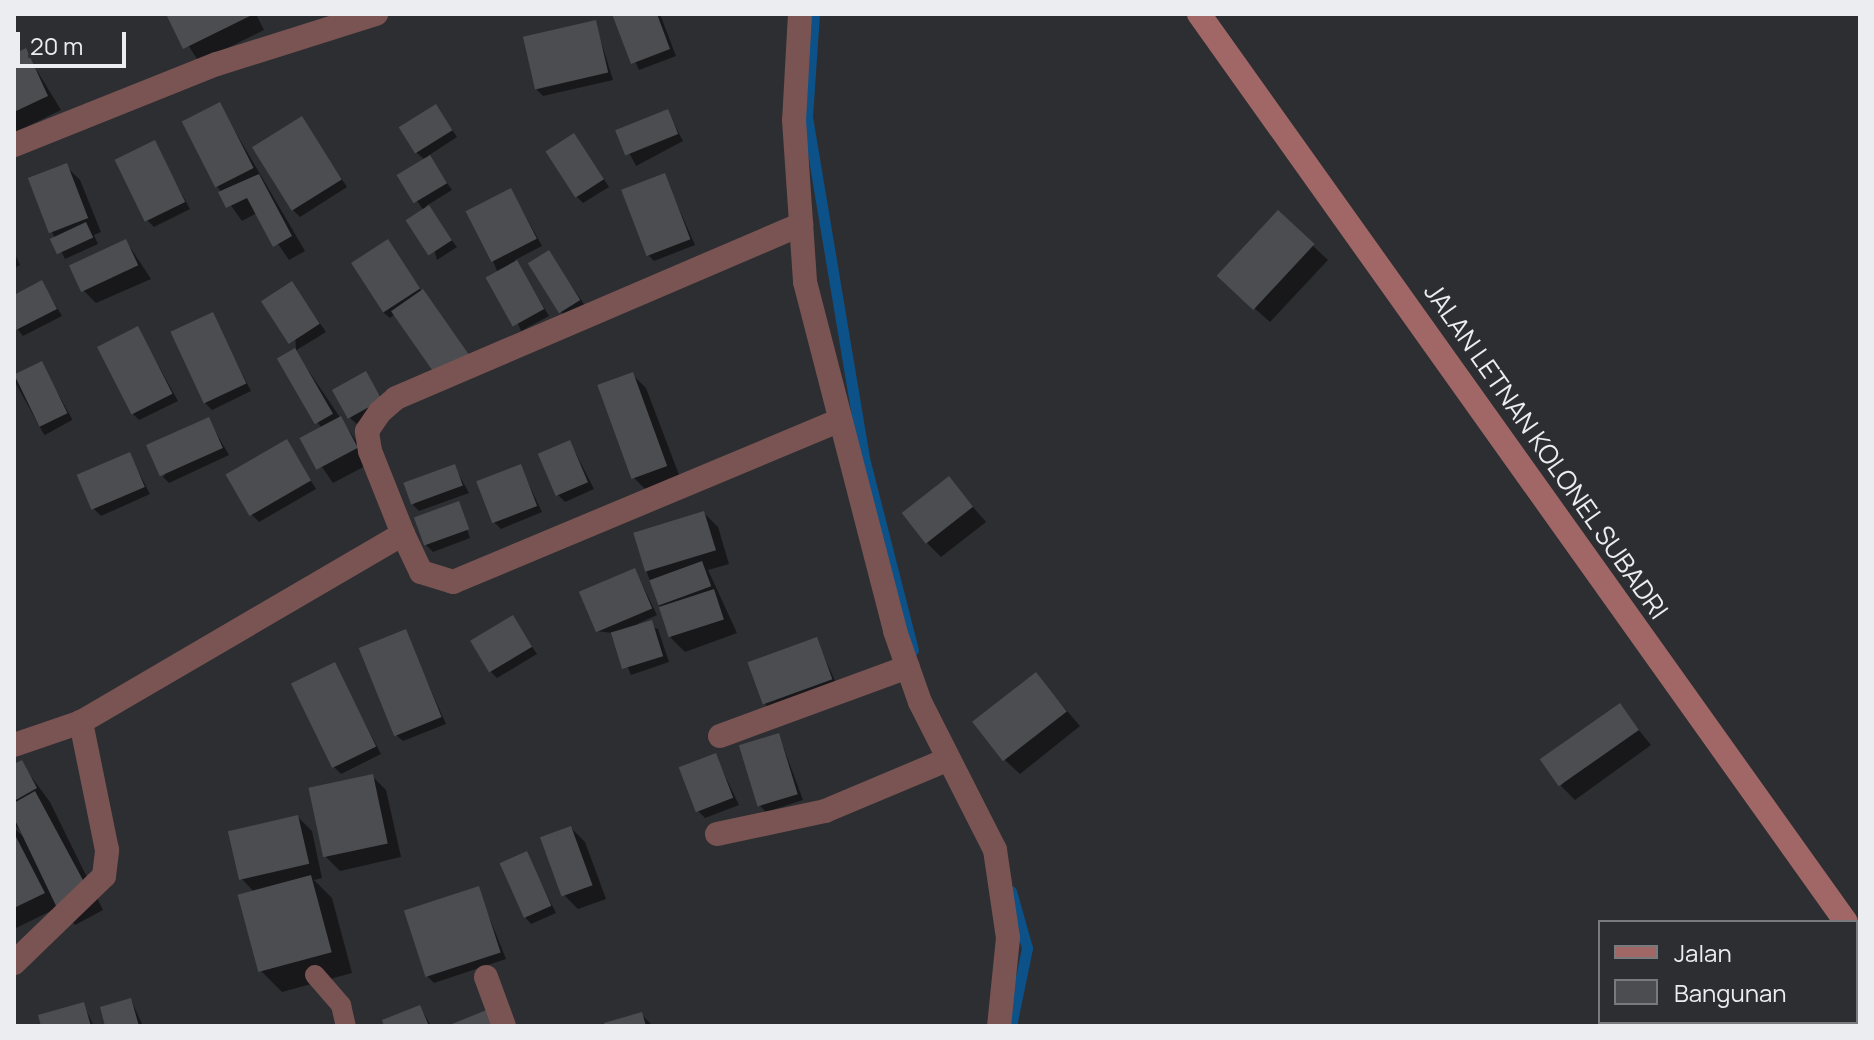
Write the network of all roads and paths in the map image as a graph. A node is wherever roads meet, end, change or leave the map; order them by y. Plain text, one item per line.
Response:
1 (376, 14) edge
2 (800, 14) edge
3 (1199, 14) edge
4 (294, 24) edge
5 (14, 145) edge
6 (801, 224) junction
7 (836, 422) junction
8 (403, 534) junction
9 (908, 667) junction
10 (81, 722) junction
11 (720, 736) dead end
12 (14, 745) edge
13 (949, 759) junction
14 (717, 834) dead end
15 (1845, 920) edge
16 (14, 963) edge
17 (315, 975) dead end
18 (486, 977) dead end
19 (346, 1026) edge
20 (504, 1026) edge
21 (999, 1026) edge

1 - 4 street
2 - 6 street
3 - 15 main road, JALAN LETNAN KOLONEL SUBADRI
4 - 5 street
6 - 7 street
6 - 8 street
7 - 8 street
7 - 9 street
8 - 10 street
9 - 11 street
9 - 13 street
10 - 12 street
10 - 16 street
13 - 14 street
13 - 21 street
17 - 19 lane
18 - 20 street

